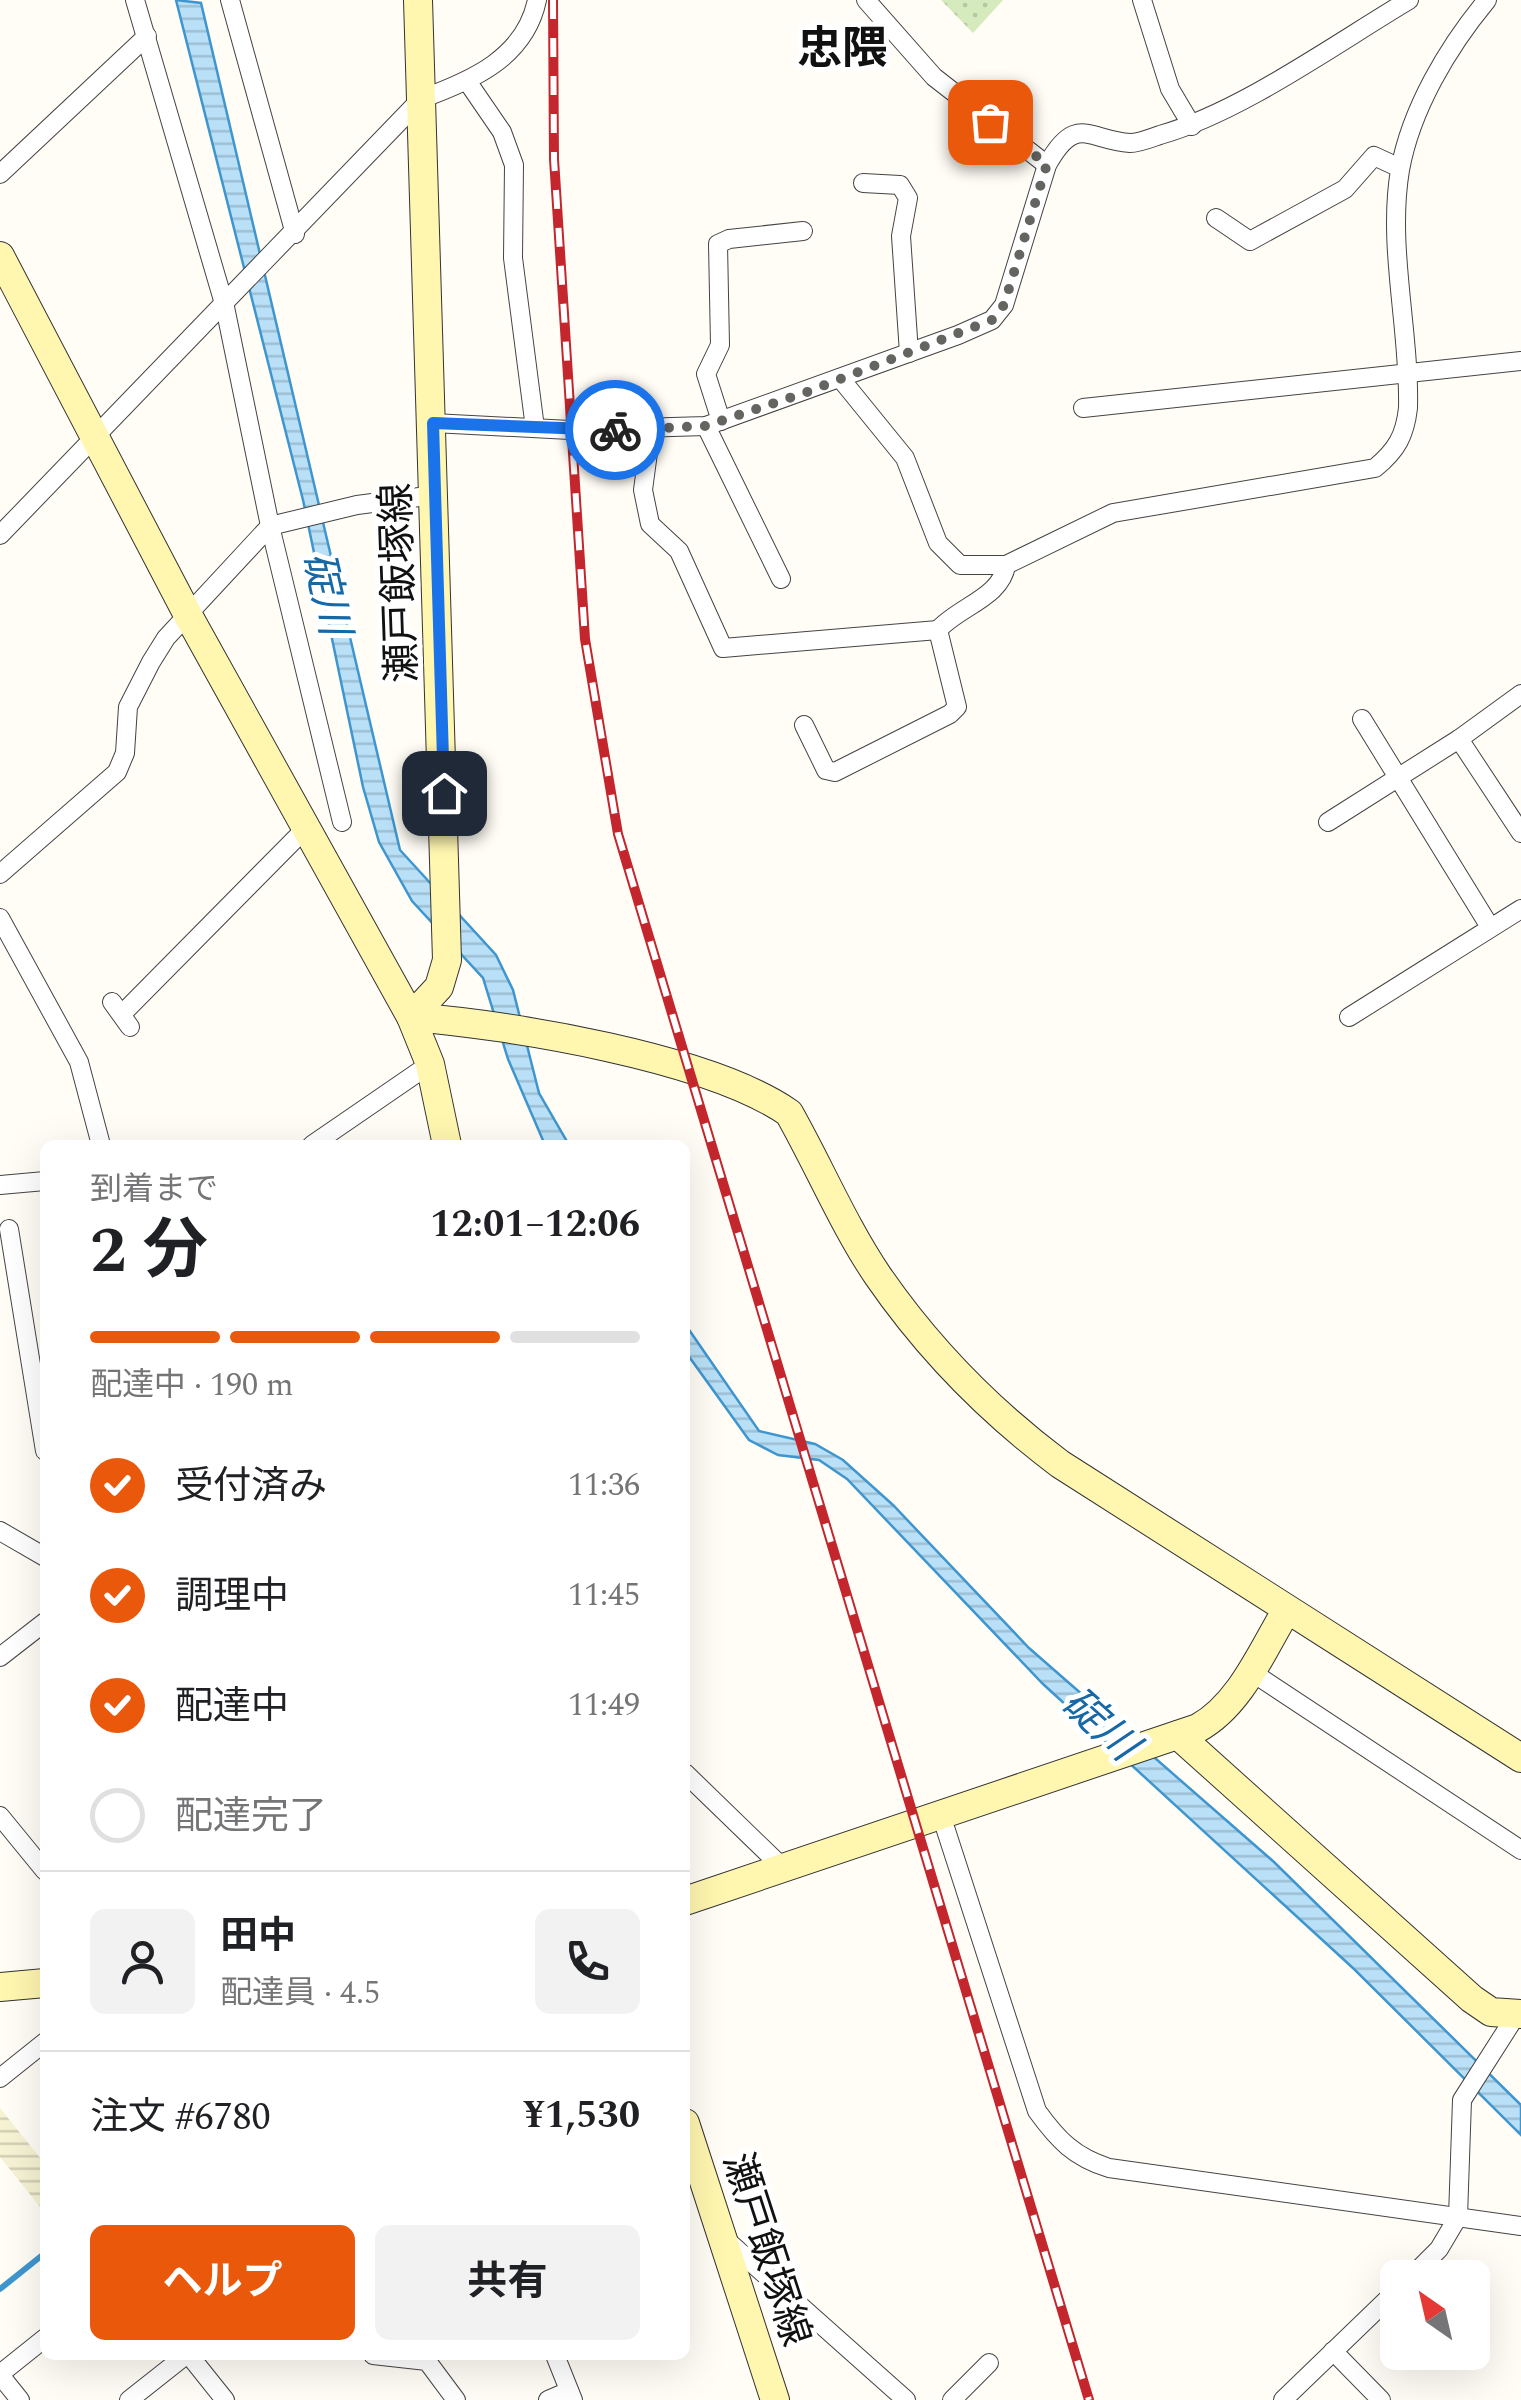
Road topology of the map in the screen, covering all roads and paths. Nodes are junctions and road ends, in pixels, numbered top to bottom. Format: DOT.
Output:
graph roads {
  1 [pos="135,0"];
  2 [pos="230,0"];
  3 [pos="418,0"];
  4 [pos="537,0"];
  5 [pos="866,0"];
  6 [pos="1142,0"];
  7 [pos="1409,0"];
  8 [pos="1487,0"];
  9 [pos="147,36"];
  10 [pos="467,81"];
  11 [pos="421,99"];
  12 [pos="1192,126"];
  13 [pos="1047,164"];
  14 [pos="1400,168"];
  15 [pos="0,174"];
  16 [pos="863,184"];
  17 [pos="1216,218"];
  18 [pos="803,230"];
  19 [pos="292,237"];
  20 [pos="0,256"];
  21 [pos="228,304"];
  22 [pos="908,353"];
  23 [pos="1521,361"];
  24 [pos="1409,374"];
  25 [pos="840,378"];
  26 [pos="1084,408"];
  27 [pos="433,423"];
  28 [pos="714,424"];
  29 [pos="535,428"];
  30 [pos="651,430"];
  31 [pos="96,434"];
  32 [pos="435,495"];
  33 [pos="274,525"];
  34 [pos="0,536"];
  35 [pos="1006,565"];
  36 [pos="781,579"];
  37 [pos="190,617"];
  38 [pos="938,630"];
  39 [pos="1521,694"];
  40 [pos="1362,718"];
  41 [pos="804,725"];
  42 [pos="1459,738"];
  43 [pos="1397,776"];
  44 [pos="342,822"];
  45 [pos="1328,822"];
  46 [pos="306,828"];
  47 [pos="1521,833"];
  48 [pos="0,874"];
  49 [pos="1521,910"];
  50 [pos="0,918"];
  51 [pos="1490,927"];
  52 [pos="122,1014"];
  53 [pos="411,1016"];
  54 [pos="1349,1017"];
  55 [pos="430,1064"];
  56 [pos="100,1140"];
  57 [pos="319,1140"];
  58 [pos="446,1140"];
  59 [pos="40,1181"];
  60 [pos="0,1185"];
  61 [pos="9,1229"];
  62 [pos="40,1420"];
  63 [pos="0,1531"];
  64 [pos="40,1554"];
  65 [pos="1286,1611"];
  66 [pos="40,1626"];
  67 [pos="0,1657"];
  68 [pos="1250,1671"];
  69 [pos="1178,1734"];
  70 [pos="1521,1758"];
  71 [pos="690,1779"];
  72 [pos="941,1815"];
  73 [pos="0,1816"];
  74 [pos="1521,1850"];
  75 [pos="40,1865"];
  76 [pos="782,1868"];
  77 [pos="690,1898"];
  78 [pos="40,1983"];
  79 [pos="0,1987"];
  80 [pos="1518,2016"];
  81 [pos="40,2052"];
  82 [pos="0,2078"];
  83 [pos="690,2138"];
  84 [pos="1458,2217"];
  85 [pos="1521,2226"];
  86 [pos="724,2238"];
  87 [pos="1428,2260"];
  88 [pos="1380,2306"];
  89 [pos="40,2342"];
  90 [pos="1333,2351"];
  91 [pos="177,2360"];
  92 [pos="184,2360"];
  93 [pos="418,2360"];
  94 [pos="557,2360"];
  95 [pos="988,2363"];
  96 [pos="0,2374"];
  97 [pos="571,2396"];
  98 [pos="1289,2398"];
  99 [pos="20,2400"];
  100 [pos="129,2400"];
  101 [pos="225,2400"];
  102 [pos="456,2400"];
  103 [pos="548,2400"];
  104 [pos="775,2400"];
  105 [pos="906,2400"];
  106 [pos="952,2400"];
  107 [pos="1381,2400"];
  1 -- 9 [label="street"];
  2 -- 19 [label="street"];
  3 -- 11 [label="street, 瀬戸飯塚線"];
  4 -- 10 [label="street"];
  5 -- 13 [label="street"];
  6 -- 12 [label="street"];
  7 -- 12 [label="street"];
  8 -- 14 [label="street"];
  9 -- 15 [label="street"];
  9 -- 21 [label="street"];
  10 -- 11 [label="street"];
  10 -- 29 [label="street"];
  11 -- 19 [label="street"];
  11 -- 27 [label="street, 瀬戸飯塚線"];
  12 -- 13 [label="street"];
  13 -- 22 [label="street"];
  14 -- 17 [label="street"];
  14 -- 24 [label="street"];
  16 -- 22 [label="street"];
  18 -- 28 [label="street"];
  19 -- 21 [label="street"];
  20 -- 31 [label="street"];
  21 -- 31 [label="street"];
  21 -- 33 [label="street"];
  22 -- 25 [label="street"];
  23 -- 24 [label="street"];
  24 -- 26 [label="street"];
  24 -- 35 [label="street"];
  25 -- 28 [label="street"];
  25 -- 35 [label="street"];
  27 -- 29 [label="street"];
  27 -- 32 [label="street, 瀬戸飯塚線"];
  28 -- 30 [label="street"];
  28 -- 36 [label="street"];
  29 -- 30 [label="street"];
  30 -- 38 [label="street"];
  31 -- 34 [label="street"];
  31 -- 37 [label="street"];
  32 -- 33 [label="street"];
  32 -- 53 [label="street, 瀬戸飯塚線"];
  33 -- 37 [label="street"];
  33 -- 44 [label="street"];
  35 -- 38 [label="street"];
  37 -- 46 [label="street"];
  37 -- 48 [label="street"];
  38 -- 41 [label="street"];
  39 -- 42 [label="street"];
  40 -- 43 [label="street"];
  42 -- 43 [label="street"];
  42 -- 47 [label="street"];
  43 -- 45 [label="street"];
  43 -- 51 [label="street"];
  46 -- 52 [label="street"];
  46 -- 53 [label="street"];
  49 -- 51 [label="street"];
  50 -- 56 [label="street"];
  51 -- 54 [label="street"];
  53 -- 55 [label="street"];
  53 -- 65 [label="street"];
  55 -- 57 [label="street"];
  55 -- 58 [label="street"];
  59 -- 60 [label="street"];
  61 -- 62 [label="street"];
  63 -- 64 [label="street"];
  65 -- 68 [label="street"];
  65 -- 70 [label="street"];
  66 -- 67 [label="street"];
  68 -- 69 [label="street"];
  68 -- 74 [label="street"];
  69 -- 72 [label="street"];
  69 -- 80 [label="street"];
  71 -- 76 [label="street"];
  72 -- 76 [label="street"];
  72 -- 84 [label="street"];
  73 -- 75 [label="street"];
  76 -- 77 [label="street"];
  78 -- 79 [label="street"];
  80 -- 84 [label="street"];
  81 -- 82 [label="street"];
  83 -- 86 [label="street, 瀬戸飯塚線"];
  84 -- 85 [label="street"];
  84 -- 87 [label="street"];
  86 -- 104 [label="street, 瀬戸飯塚線"];
  86 -- 105 [label="street"];
  88 -- 90 [label="street"];
  89 -- 96 [label="street"];
  90 -- 98 [label="street"];
  90 -- 107 [label="street"];
  91 -- 100 [label="street"];
  92 -- 101 [label="street"];
  93 -- 102 [label="street"];
  94 -- 97 [label="street"];
  95 -- 106 [label="street"];
  96 -- 99 [label="street"];
  97 -- 103 [label="street"];
}
